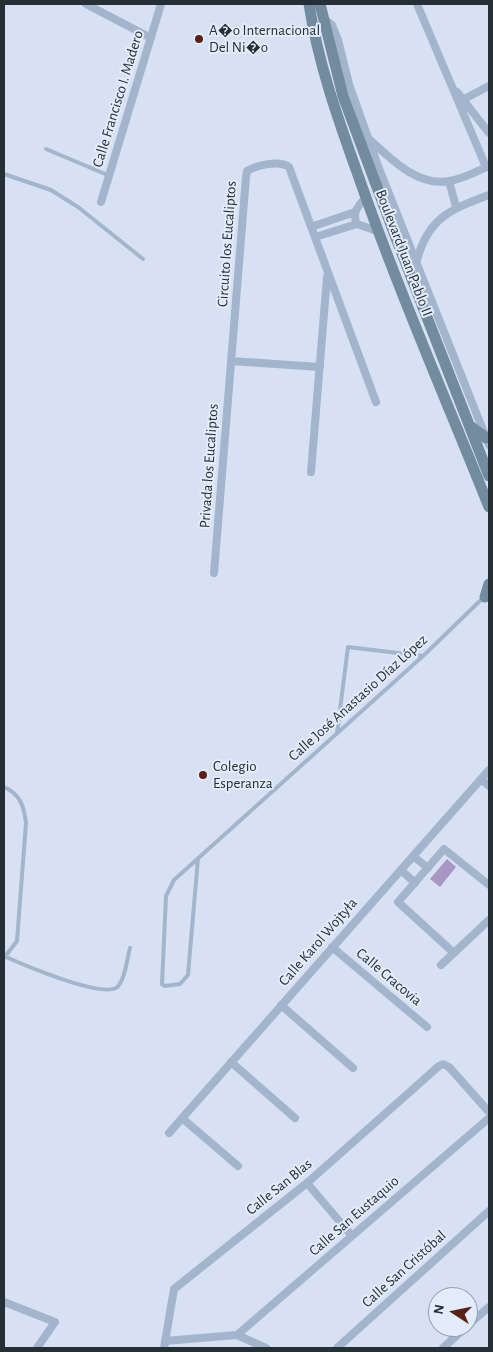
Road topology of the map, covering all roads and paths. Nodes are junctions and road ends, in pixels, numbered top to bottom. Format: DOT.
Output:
graph roads {
  1 [pos="86,4"];
  2 [pos="161,4"];
  3 [pos="309,4"];
  4 [pos="320,4"];
  5 [pos="417,4"];
  6 [pos="322,18"];
  7 [pos="151,38"];
  8 [pos="489,86"];
  9 [pos="453,89"];
  10 [pos="464,98"];
  11 [pos="489,133"];
  12 [pos="368,138"];
  13 [pos="46,149"];
  14 [pos="488,167"];
  15 [pos="4,174"];
  16 [pos="110,176"];
  17 [pos="449,181"];
  18 [pos="489,195"];
  19 [pos="366,197"];
  20 [pos="101,202"];
  21 [pos="456,207"];
  22 [pos="355,212"];
  23 [pos="357,224"];
  24 [pos="311,227"];
  25 [pos="377,231"];
  26 [pos="315,237"];
  27 [pos="143,259"];
  28 [pos="417,260"];
  29 [pos="327,273"];
  30 [pos="231,361"];
  31 [pos="320,367"];
  32 [pos="376,402"];
  33 [pos="470,425"];
  34 [pos="488,442"];
  35 [pos="311,472"];
  36 [pos="489,476"];
  37 [pos="489,507"];
  38 [pos="214,573"];
  39 [pos="489,584"];
  40 [pos="487,594"];
  41 [pos="423,656"];
  42 [pos="337,733"];
  43 [pos="489,770"];
  44 [pos="481,779"];
  45 [pos="489,786"];
  46 [pos="4,787"];
  47 [pos="413,856"];
  48 [pos="198,858"];
  49 [pos="428,868"];
  50 [pos="401,870"];
  51 [pos="415,883"];
  52 [pos="489,885"];
  53 [pos="489,920"];
  54 [pos="130,948"];
  55 [pos="332,948"];
  56 [pos="454,953"];
  57 [pos="5,958"];
  58 [pos="441,965"];
  59 [pos="282,1005"];
  60 [pos="428,1027"];
  61 [pos="232,1062"];
  62 [pos="353,1068"];
  63 [pos="489,1112"];
  64 [pos="182,1118"];
  65 [pos="296,1118"];
  66 [pos="489,1118"];
  67 [pos="168,1133"];
  68 [pos="238,1166"];
  69 [pos="306,1183"];
  70 [pos="489,1211"];
  71 [pos="352,1236"];
  72 [pos="4,1302"];
  73 [pos="489,1307"];
  74 [pos="478,1316"];
  75 [pos="237,1335"];
  76 [pos="455,1337"];
  77 [pos="164,1345"];
  78 [pos="37,1348"];
  79 [pos="266,1348"];
  80 [pos="337,1348"];
  81 [pos="443,1348"];
  1 -- 7 [label="street"];
  2 -- 7 [label="street, Calle Francisco I. Madero"];
  3 -- 19 [label="main road, Boulevard Juan Pablo II"];
  4 -- 6 [label="main road, Boulevard Juan Pablo II"];
  5 -- 9 [label="street"];
  6 -- 12 [label="street, Boulevard Juan Pablo II"];
  6 -- 33 [label="main road, Boulevard Juan Pablo II"];
  7 -- 16 [label="street, Calle Francisco I. Madero"];
  8 -- 10 [label="street"];
  9 -- 10 [label="street"];
  9 -- 14 [label="street"];
  10 -- 11 [label="street"];
  12 -- 17 [label="street"];
  12 -- 28 [label="street, Boulevard Juan Pablo II"];
  13 -- 16 [label="lane"];
  14 -- 17 [label="street"];
  15 -- 27 [label="lane"];
  16 -- 20 [label="street, Calle Francisco I. Madero"];
  17 -- 21 [label="street"];
  18 -- 21 [label="street"];
  19 -- 22 [label="street"];
  19 -- 25 [label="main road, Boulevard Juan Pablo II"];
  21 -- 28 [label="street"];
  22 -- 23 [label="street"];
  22 -- 24 [label="street"];
  23 -- 25 [label="street"];
  23 -- 26 [label="street"];
  24 -- 26 [label="street, Circuito los Eucaliptos"];
  24 -- 30 [label="street, Circuito los Eucaliptos"];
  25 -- 37 [label="main road, Boulevard Juan Pablo II"];
  26 -- 29 [label="street, Circuito los Eucaliptos"];
  28 -- 34 [label="street, Boulevard Juan Pablo II"];
  29 -- 31 [label="street, Circuito los Eucaliptos"];
  29 -- 32 [label="street"];
  30 -- 31 [label="street"];
  30 -- 38 [label="street, Privada los Eucaliptos"];
  31 -- 35 [label="street"];
  33 -- 34 [label="main road"];
  33 -- 36 [label="main road, Boulevard Juan Pablo II"];
  39 -- 40 [label="main road"];
  40 -- 41 [label="lane, Calle José Anastasio Díaz López"];
  41 -- 42 [label="lane, Calle José Anastasio Díaz López"];
  41 -- 42 [label="lane"];
  42 -- 48 [label="lane, Calle José Anastasio Díaz López"];
  43 -- 44 [label="street, Calle Karol Wojtyła"];
  44 -- 45 [label="street"];
  44 -- 47 [label="street, Calle Karol Wojtyła"];
  46 -- 57 [label="lane"];
  47 -- 49 [label="street"];
  47 -- 50 [label="street, Calle Karol Wojtyła"];
  48 -- 48 [label="lane, Calle José Anastasio Díaz López"];
  49 -- 51 [label="street"];
  49 -- 52 [label="street"];
  50 -- 51 [label="street"];
  50 -- 55 [label="street, Calle Karol Wojtyła"];
  51 -- 56 [label="street"];
  53 -- 56 [label="street"];
  54 -- 57 [label="lane"];
  55 -- 59 [label="street, Calle Karol Wojtyła"];
  55 -- 60 [label="street, Calle Cracovia"];
  56 -- 58 [label="street"];
  59 -- 61 [label="street, Calle Karol Wojtyła"];
  59 -- 62 [label="street"];
  61 -- 64 [label="street, Calle Karol Wojtyła"];
  61 -- 65 [label="street"];
  63 -- 69 [label="street, Calle San Blas"];
  64 -- 67 [label="street, Calle Karol Wojtyła"];
  64 -- 68 [label="street"];
  66 -- 71 [label="street, Calle San Eustaquio"];
  69 -- 71 [label="street"];
  69 -- 77 [label="street, Calle San Blas"];
  70 -- 80 [label="street, Calle San Cristóbal"];
  71 -- 75 [label="street, Calle San Eustaquio"];
  72 -- 78 [label="street"];
  73 -- 74 [label="street"];
  75 -- 77 [label="street"];
  75 -- 79 [label="street"];
  76 -- 81 [label="street"];
}
